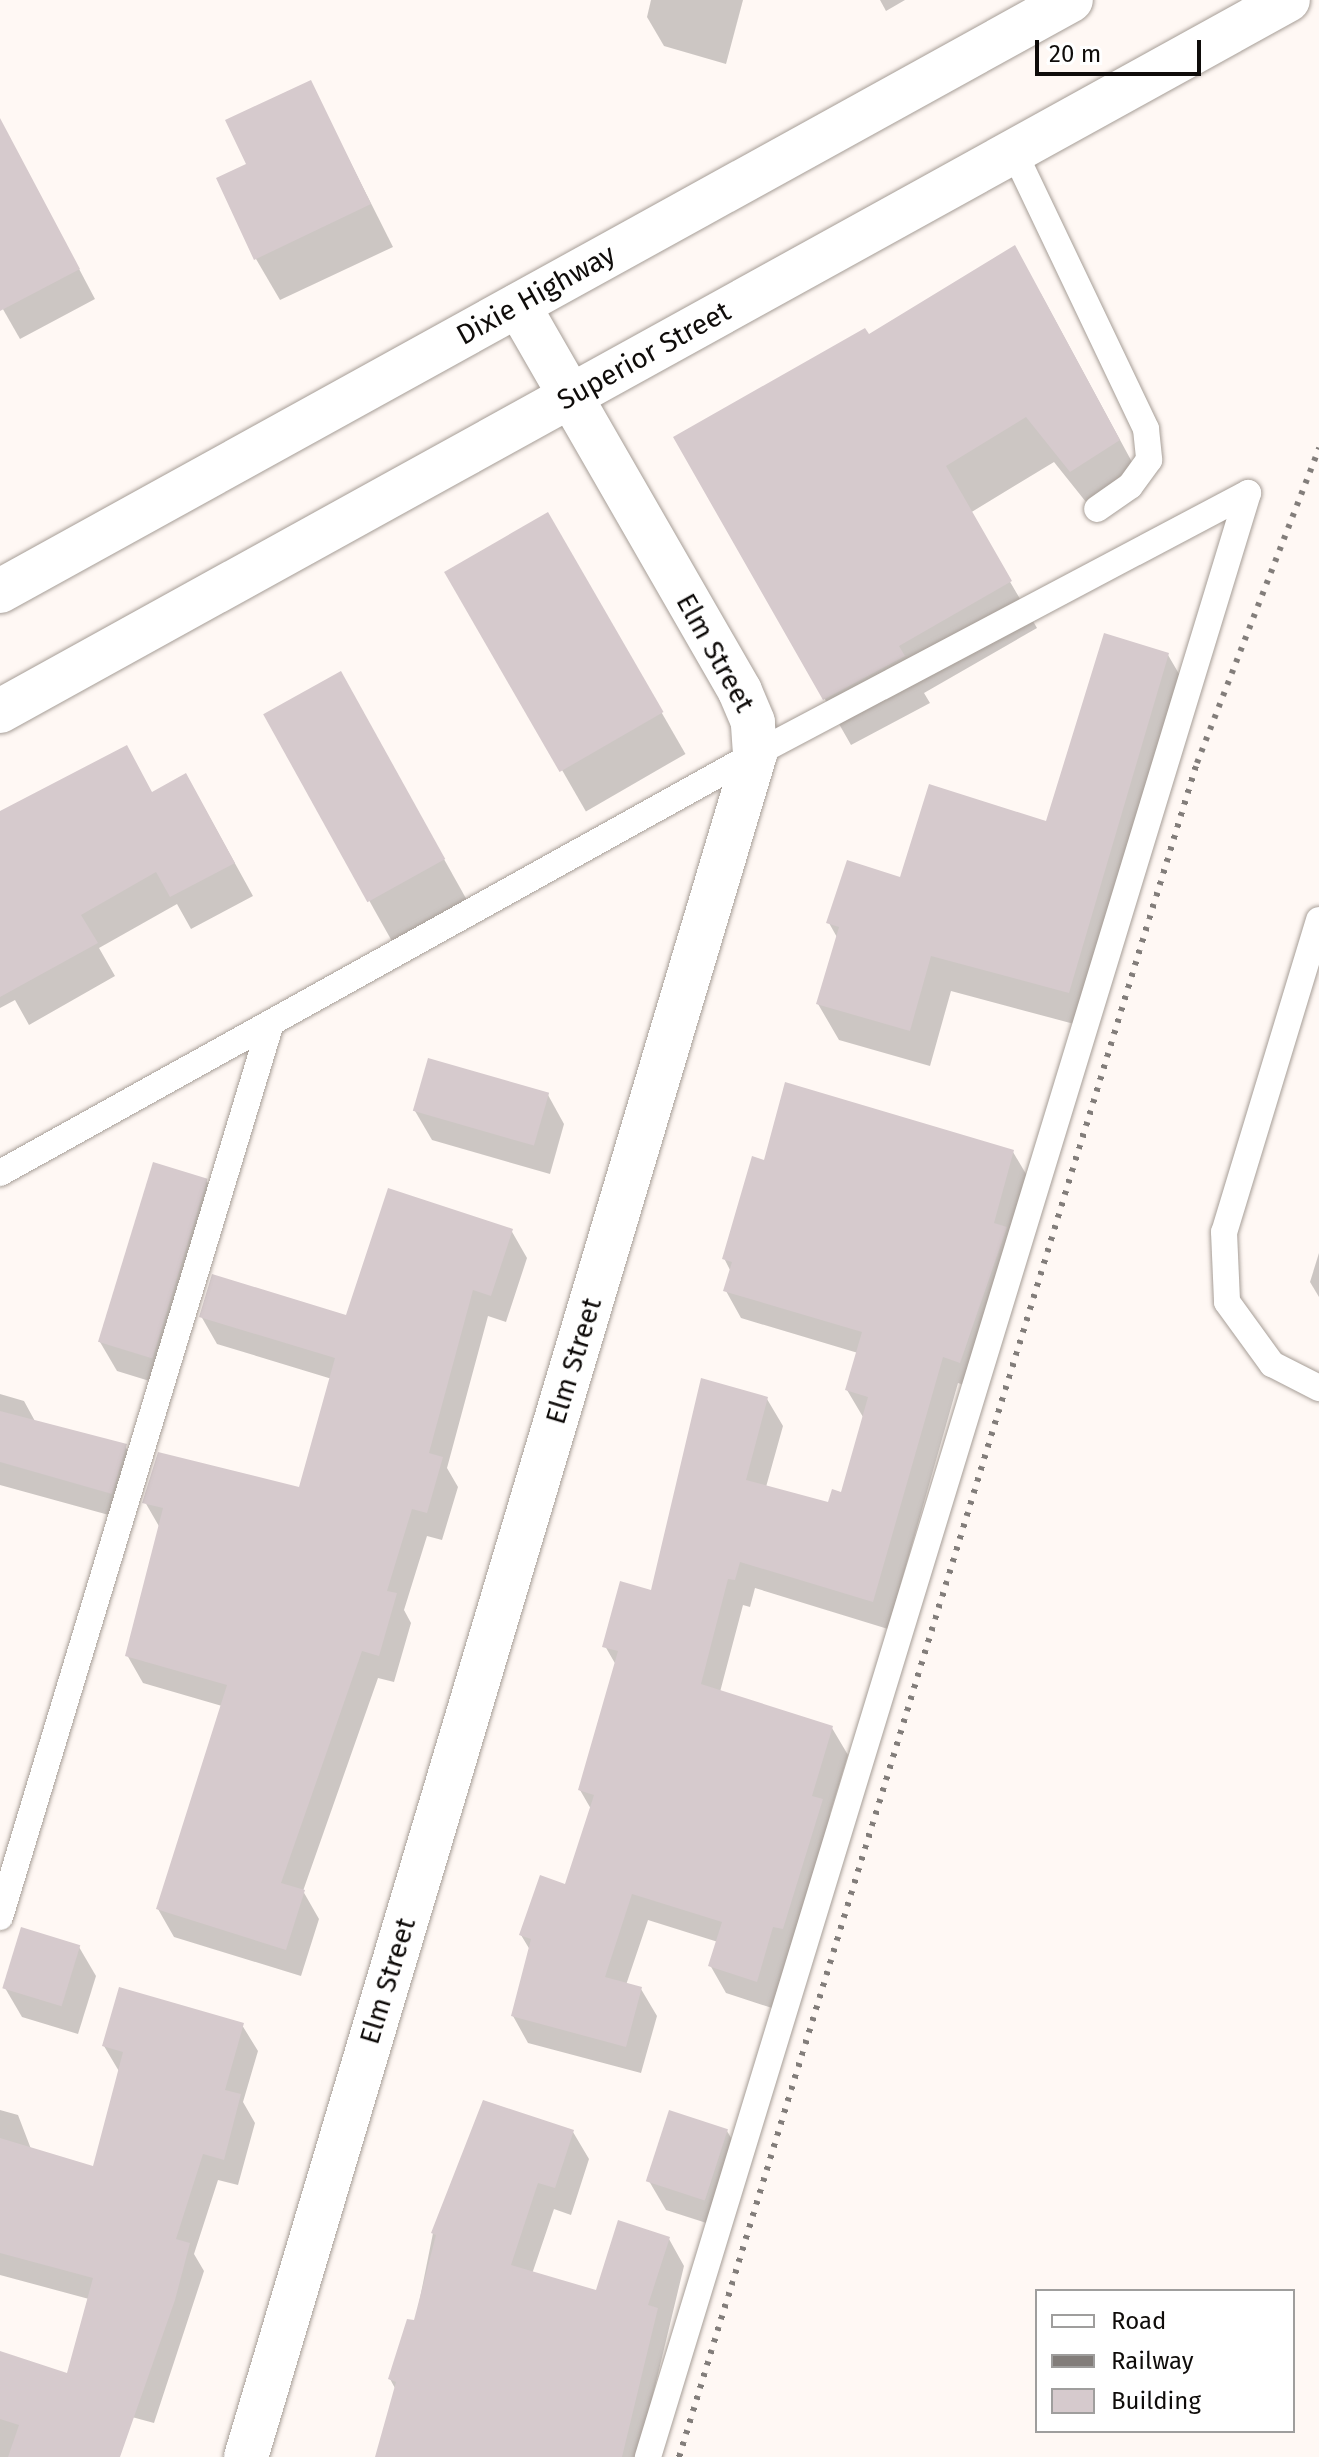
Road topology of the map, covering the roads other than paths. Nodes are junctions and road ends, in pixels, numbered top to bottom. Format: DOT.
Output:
graph roads {
  1 [pos="1071,0"];
  2 [pos="1284,1"];
  3 [pos="1014,152"];
  4 [pos="518,305"];
  5 [pos="567,398"];
  6 [pos="1097,509"];
  7 [pos="0,591"];
  8 [pos="0,711"];
  9 [pos="755,754"];
  10 [pos="1319,920"];
  11 [pos="271,1023"];
  12 [pos="0,1173"];
  13 [pos="1319,1388"];
  14 [pos="0,1917"];
  15 [pos="246,2457"];
  16 [pos="648,2457"];
  1 -- 4 [label="main road, Dixie Highway"];
  2 -- 3 [label="main road, Superior Street"];
  3 -- 5 [label="main road, Superior Street"];
  3 -- 6 [label="lane"];
  4 -- 5 [label="main road, Elm Street"];
  4 -- 7 [label="main road, Dixie Highway"];
  5 -- 8 [label="main road, Superior Street"];
  5 -- 9 [label="main road, Elm Street"];
  9 -- 11 [label="lane"];
  9 -- 15 [label="main road, Elm Street"];
  9 -- 16 [label="lane"];
  10 -- 13 [label="lane"];
  11 -- 12 [label="lane"];
  11 -- 14 [label="lane"];
}
